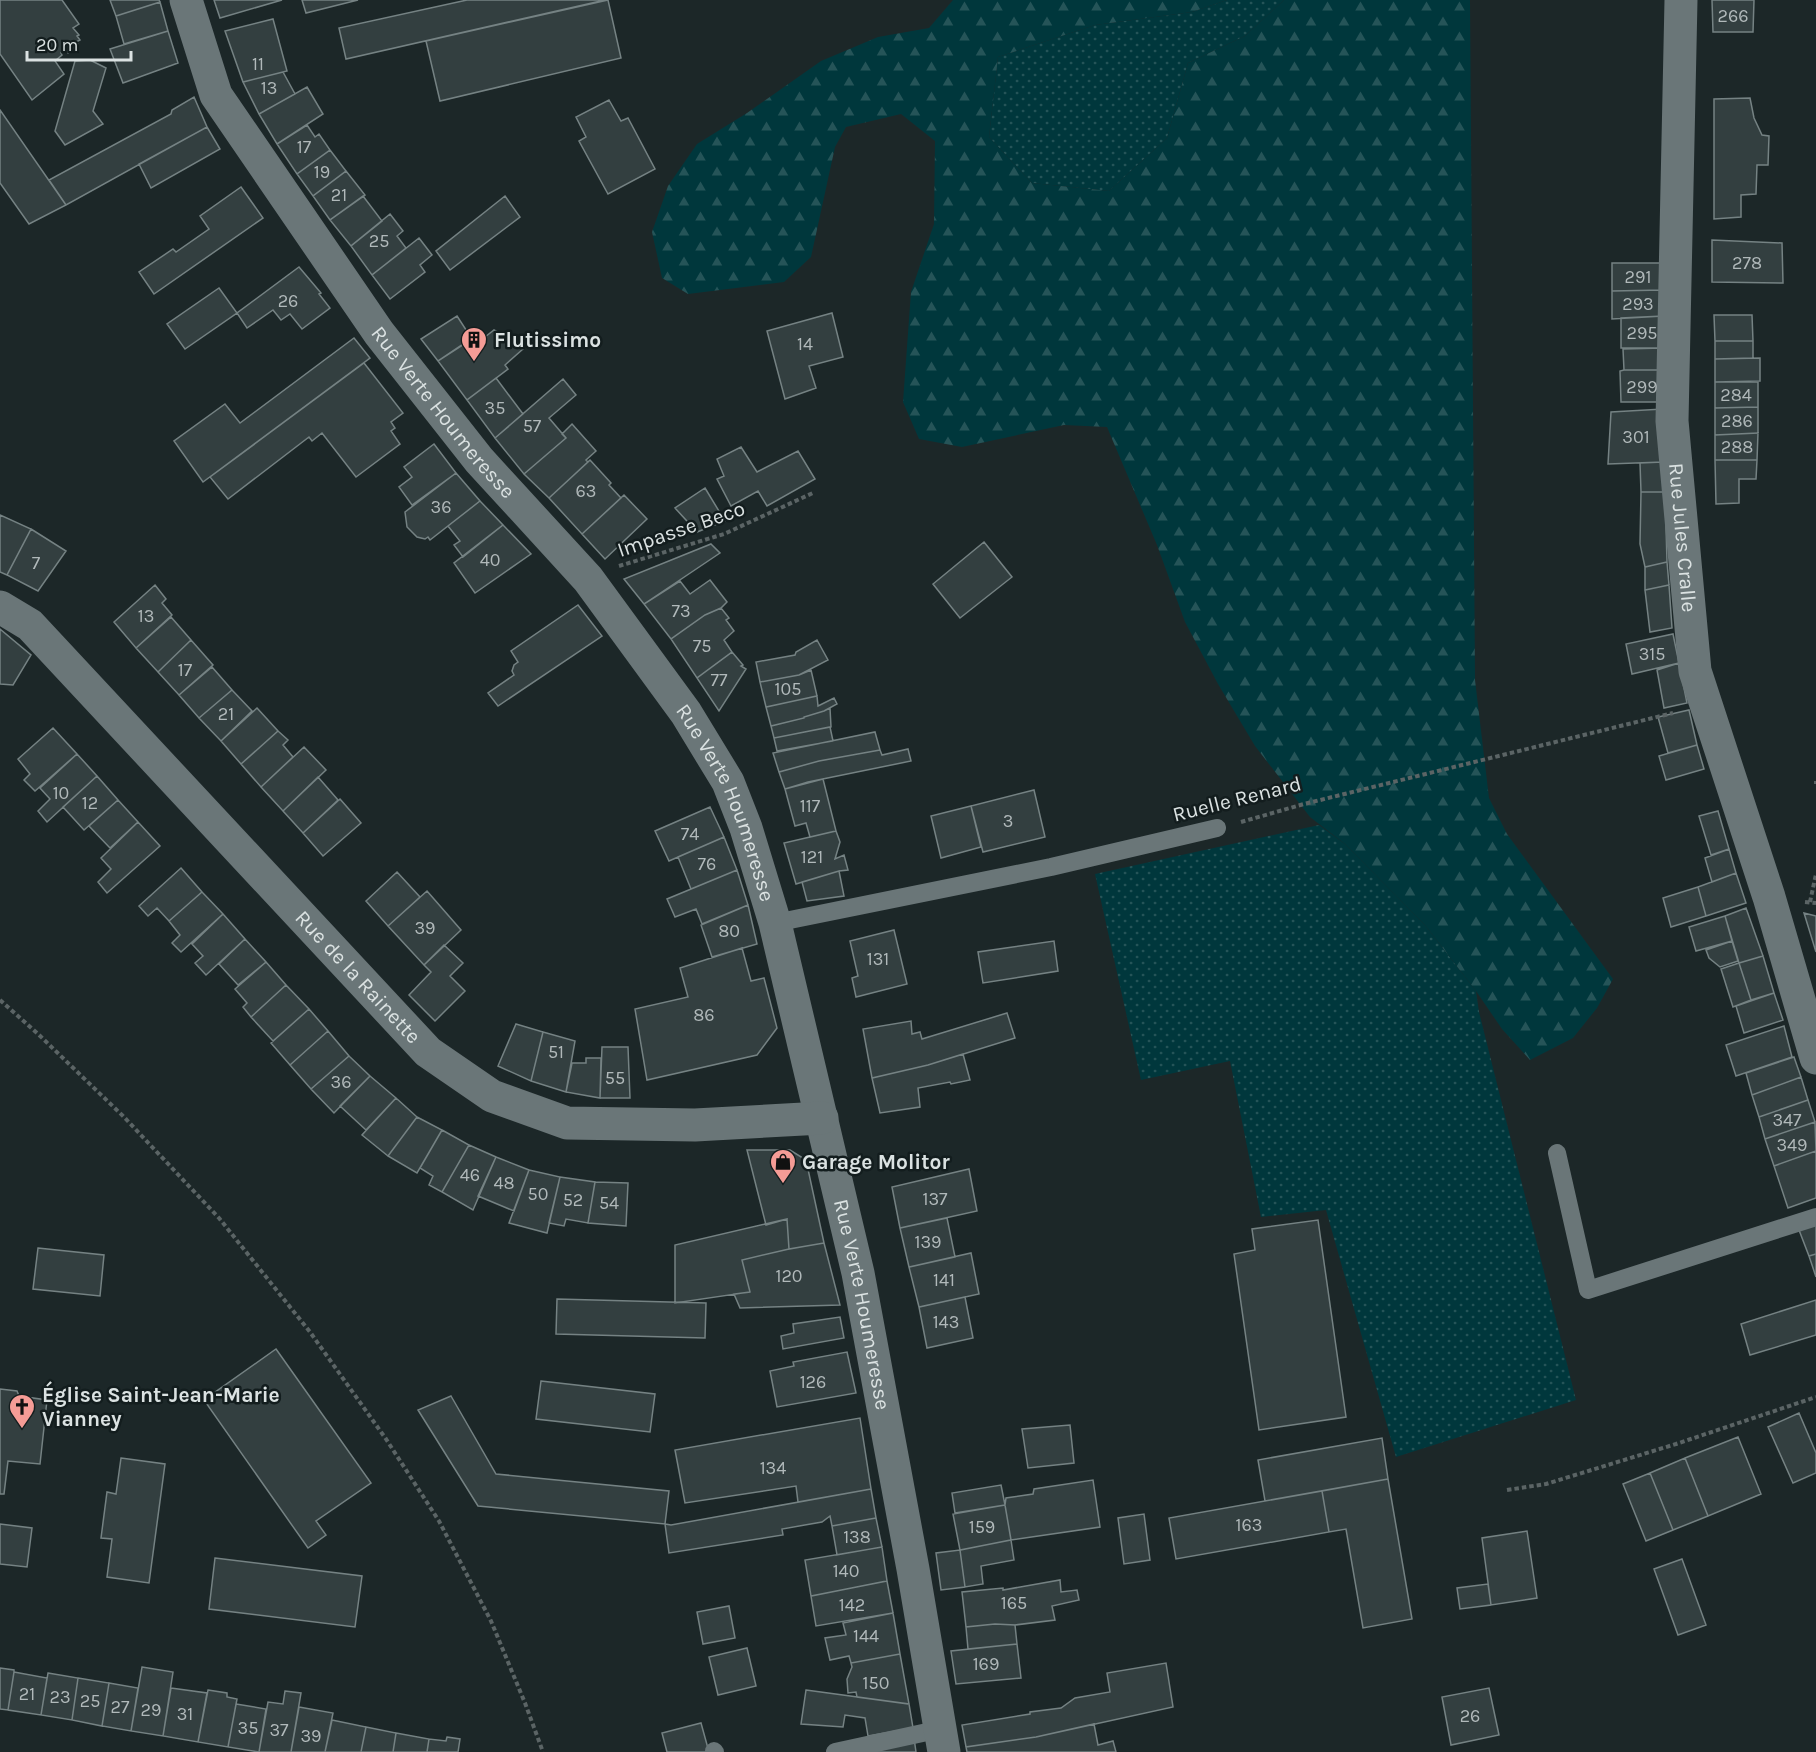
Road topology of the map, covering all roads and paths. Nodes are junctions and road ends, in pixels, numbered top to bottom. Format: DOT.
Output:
graph roads {
  1 [pos="186,0"];
  2 [pos="1681,0"];
  3 [pos="815,492"];
  4 [pos="588,579"];
  5 [pos="0,607"];
  6 [pos="1706,705"];
  7 [pos="1217,828"];
  8 [pos="1816,874"];
  9 [pos="1810,902"];
  10 [pos="776,923"];
  11 [pos="0,1000"];
  12 [pos="1816,1058"];
  13 [pos="822,1118"];
  14 [pos="1557,1153"];
  15 [pos="1816,1217"];
  16 [pos="1816,1397"];
  17 [pos="1507,1490"];
  18 [pos="942,1741"];
  19 [pos="543,1752"];
  20 [pos="835,1752"];
  1 -- 4 [label="street, Rue Verte Houmeresse"];
  2 -- 6 [label="street, Rue Jules Cralle"];
  3 -- 4 [label="path, Impasse Beco"];
  4 -- 10 [label="street, Rue Verte Houmeresse"];
  5 -- 13 [label="street, Rue de la Rainette"];
  6 -- 7 [label="path, Ruelle Renard"];
  6 -- 12 [label="street, Rue Jules Cralle"];
  7 -- 10 [label="lane, Ruelle Renard"];
  8 -- 9 [label="path"];
  10 -- 13 [label="street, Rue Verte Houmeresse"];
  11 -- 19 [label="path"];
  13 -- 18 [label="street, Rue Verte Houmeresse"];
  14 -- 15 [label="lane"];
  16 -- 17 [label="path"];
  18 -- 20 [label="lane"];
}
